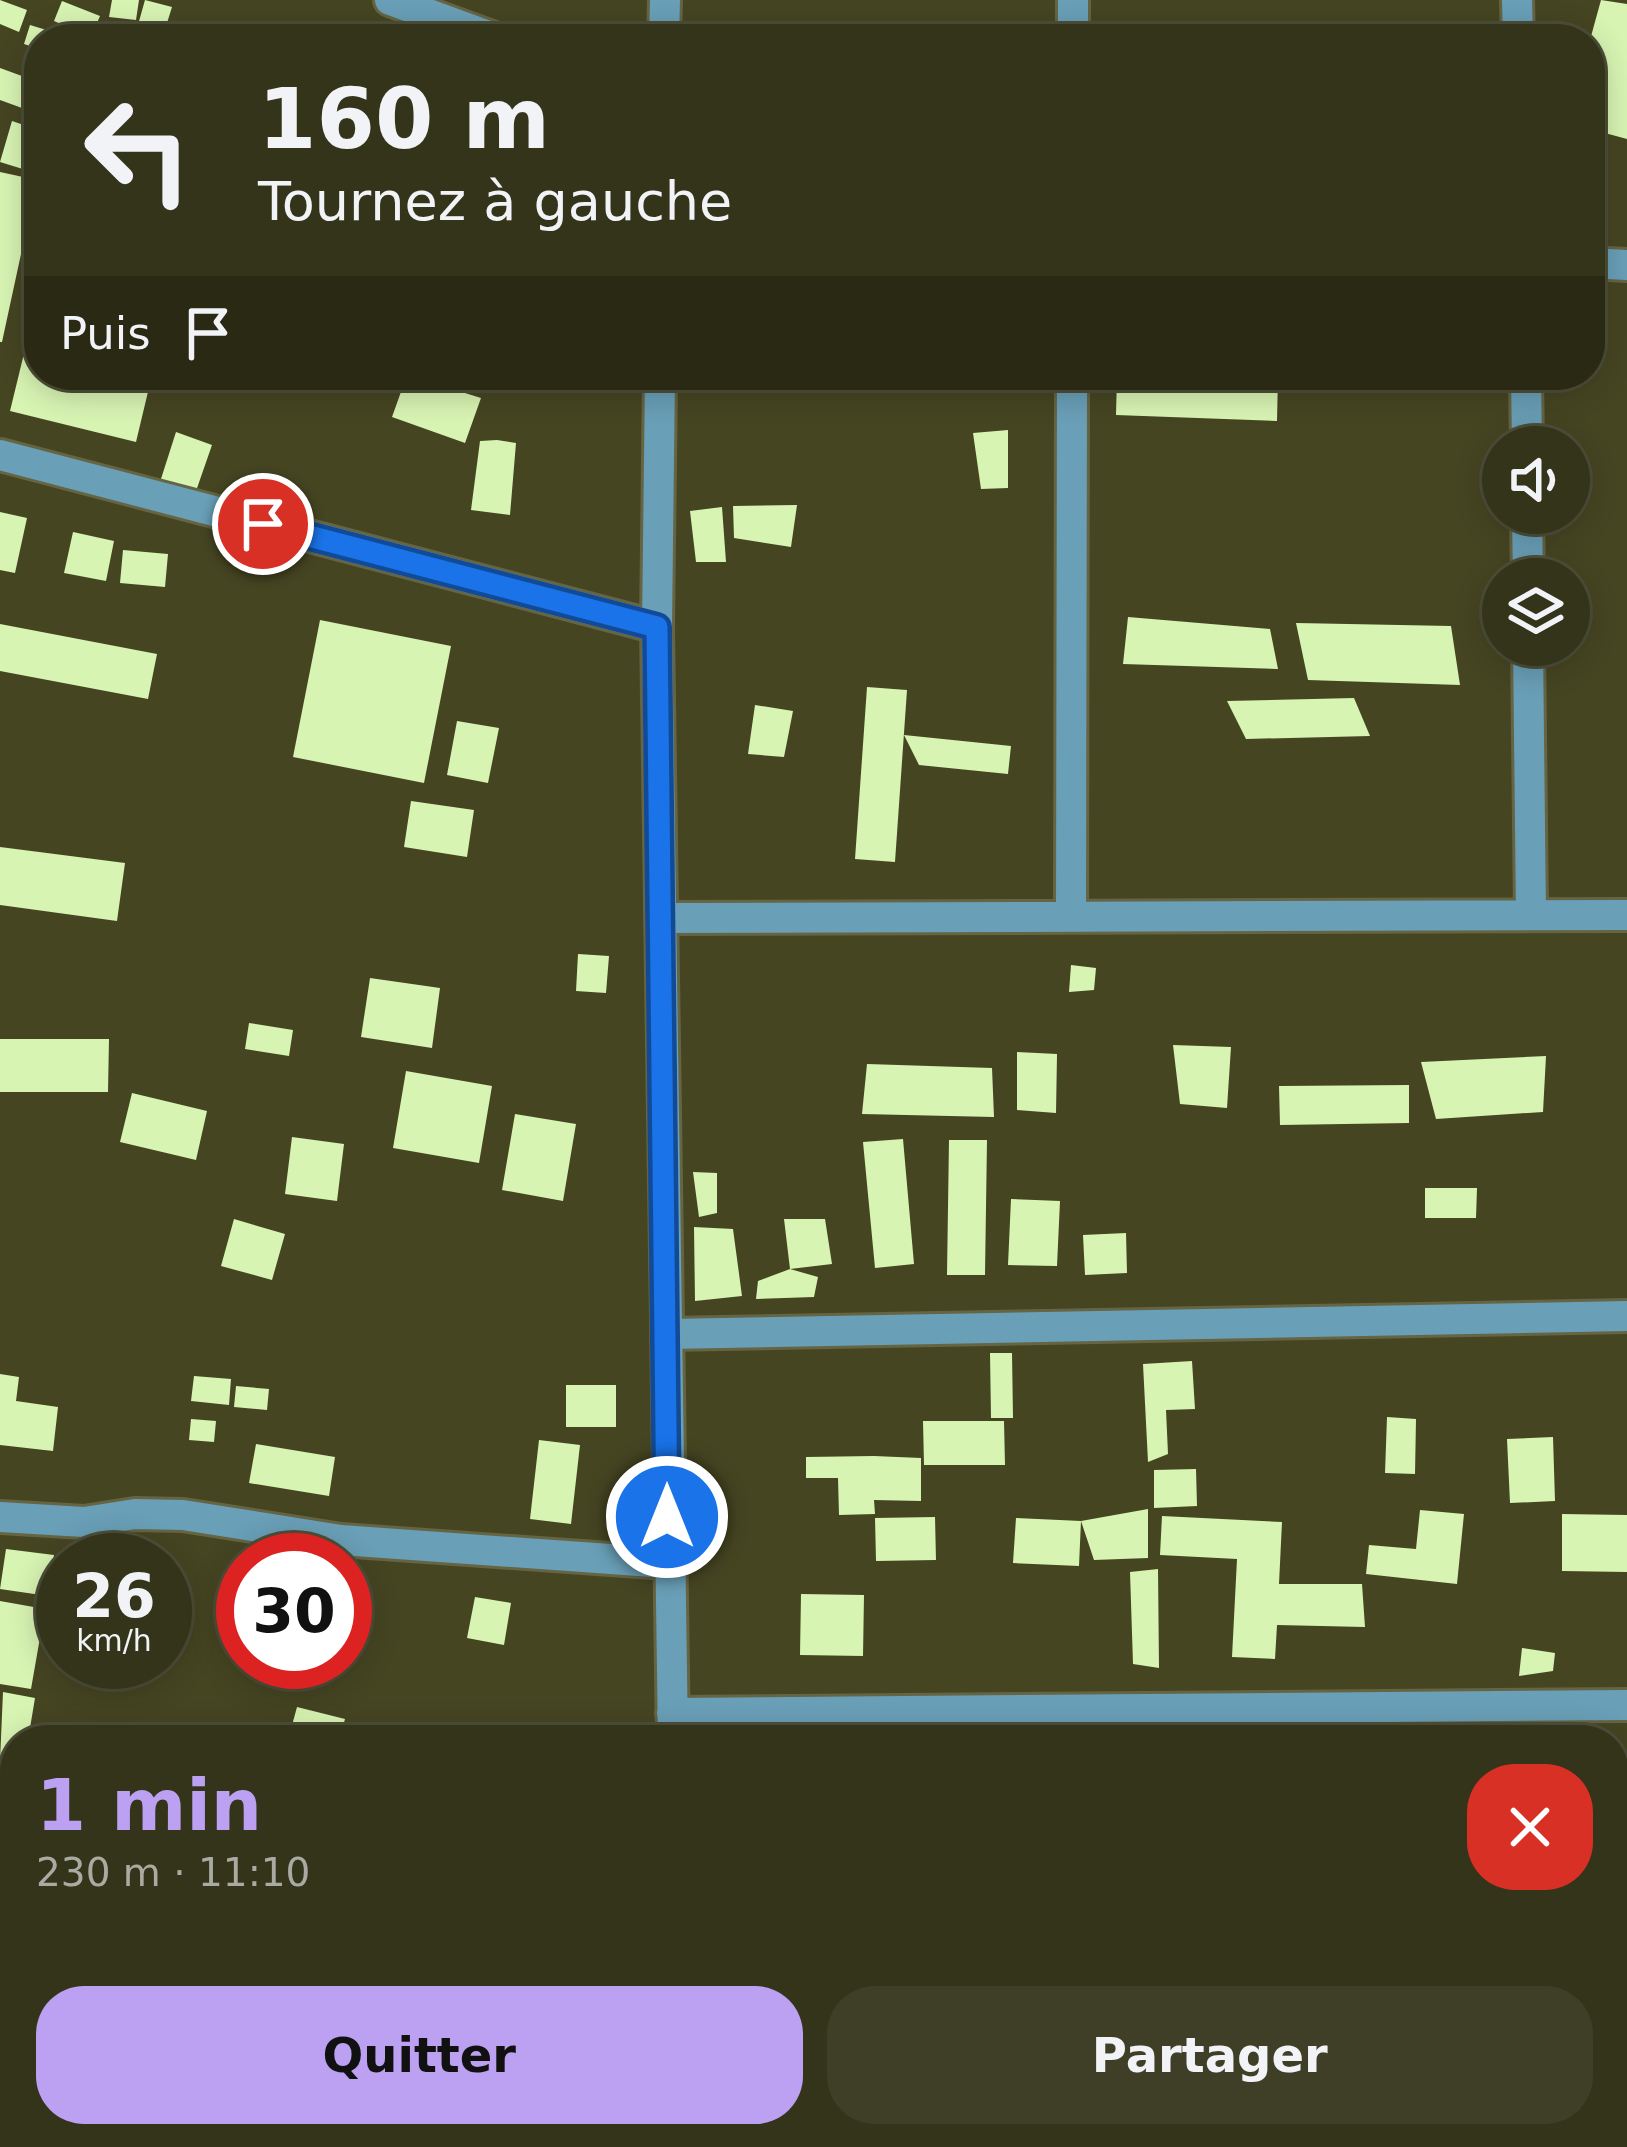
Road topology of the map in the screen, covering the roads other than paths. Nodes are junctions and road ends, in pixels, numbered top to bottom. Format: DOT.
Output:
graph roads {
  1 [pos="390,0"];
  2 [pos="456,24"];
  3 [pos="660,390"];
  4 [pos="1072,390"];
  5 [pos="1526,390"];
  6 [pos="1526,426"];
  7 [pos="0,455"];
  8 [pos="657,627"];
  9 [pos="1528,666"];
  10 [pos="1531,915"];
  11 [pos="1627,915"];
  12 [pos="1071,916"];
  13 [pos="661,918"];
  14 [pos="1627,1316"];
  15 [pos="667,1334"];
  16 [pos="0,1517"];
  17 [pos="668,1563"];
  18 [pos="1627,1705"];
  19 [pos="673,1725"];
  20 [pos="718,1725"];
  1 -- 2 [label="street"];
  3 -- 8 [label="street"];
  4 -- 12 [label="street"];
  5 -- 6 [label="street"];
  7 -- 8 [label="street"];
  8 -- 13 [label="street"];
  9 -- 10 [label="street"];
  10 -- 11 [label="street"];
  10 -- 12 [label="street"];
  12 -- 13 [label="street"];
  13 -- 15 [label="street"];
  14 -- 15 [label="street"];
  15 -- 17 [label="street"];
  16 -- 17 [label="street"];
  17 -- 19 [label="street"];
  18 -- 20 [label="street"];
}
